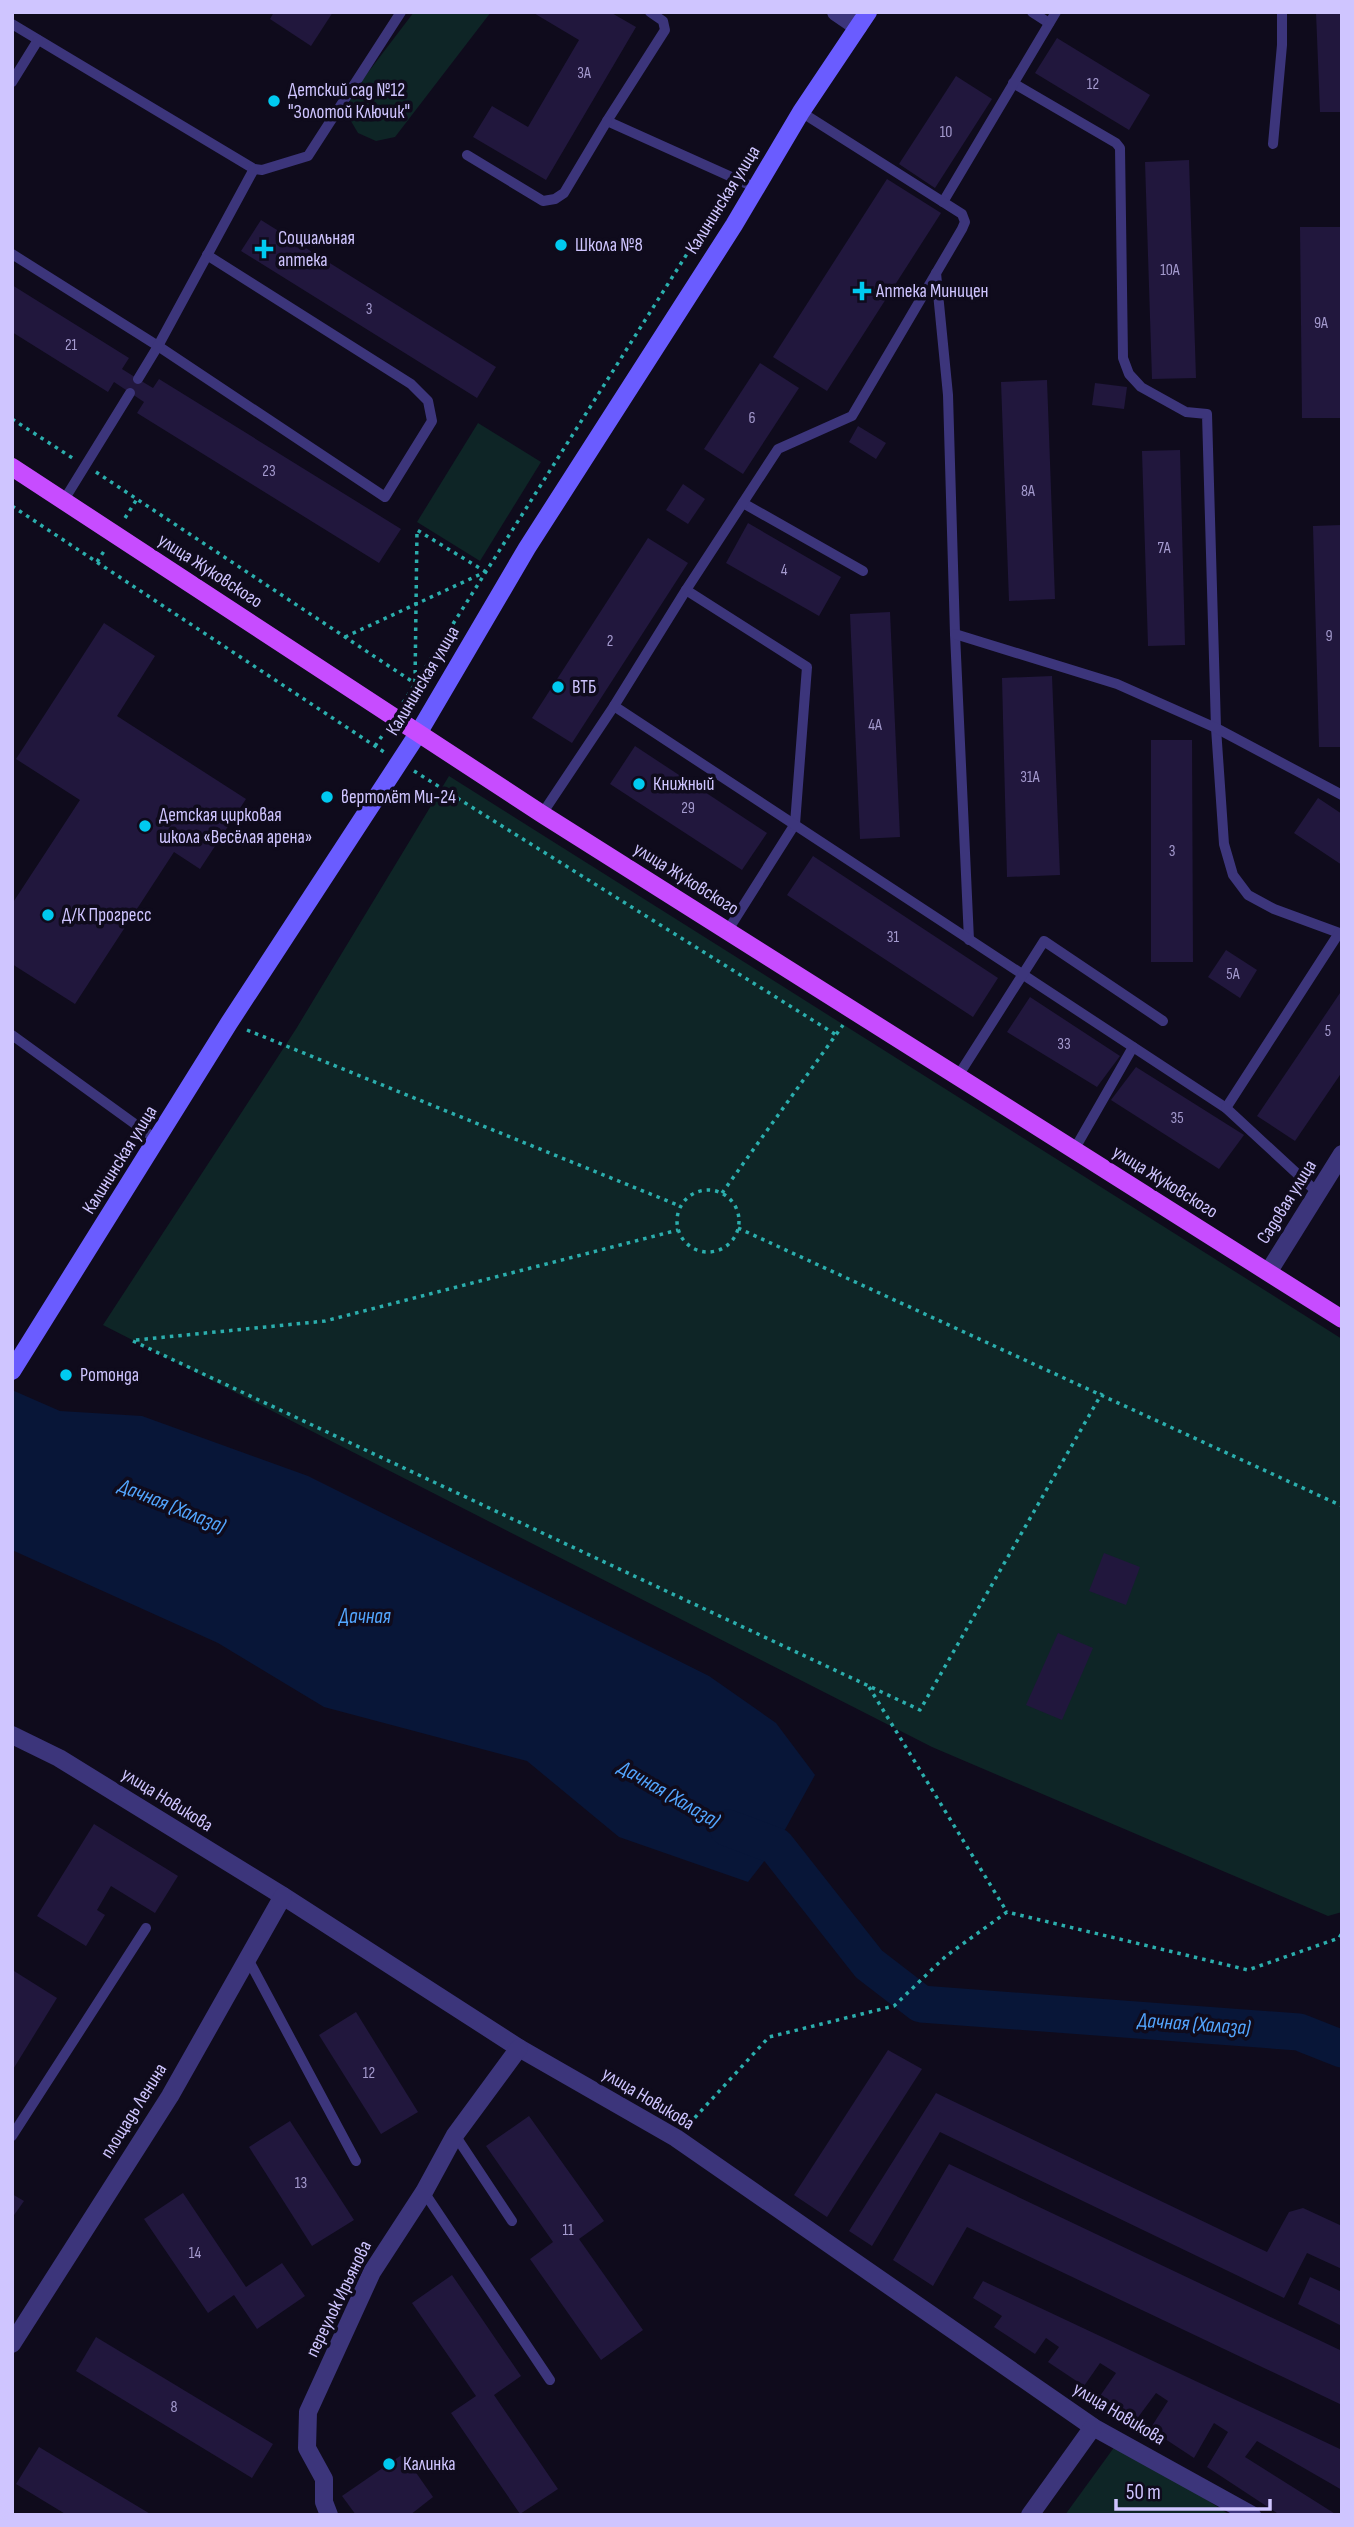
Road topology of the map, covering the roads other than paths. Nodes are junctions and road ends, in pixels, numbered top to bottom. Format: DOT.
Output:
graph roads {
  1 [pos="401,12"];
  2 [pos="650,12"];
  3 [pos="836,12"];
  4 [pos="1032,12"];
  5 [pos="1056,12"];
  6 [pos="1282,12"];
  7 [pos="863,20"];
  8 [pos="1049,23"];
  9 [pos="12,24"];
  10 [pos="38,40"];
  11 [pos="12,82"];
  12 [pos="1013,83"];
  13 [pos="801,112"];
  14 [pos="607,121"];
  15 [pos="1273,144"];
  16 [pos="467,155"];
  17 [pos="254,169"];
  18 [pos="756,188"];
  19 [pos="943,202"];
  20 [pos="12,254"];
  21 [pos="206,255"];
  22 [pos="936,273"];
  23 [pos="158,346"];
  24 [pos="138,379"];
  25 [pos="130,393"];
  26 [pos="12,467"];
  27 [pos="64,500"];
  28 [pos="743,503"];
  29 [pos="863,571"];
  30 [pos="686,590"];
  31 [pos="955,634"];
  32 [pos="614,706"];
  33 [pos="1216,728"];
  34 [pos="419,732"];
  35 [pos="1342,795"];
  36 [pos="542,814"];
  37 [pos="795,824"];
  38 [pos="728,929"];
  39 [pos="1341,934"];
  40 [pos="970,940"];
  41 [pos="1024,975"];
  42 [pos="1163,1021"];
  43 [pos="12,1035"];
  44 [pos="1133,1047"];
  45 [pos="958,1076"];
  46 [pos="1226,1108"];
  47 [pos="157,1140"];
  48 [pos="1074,1150"];
  49 [pos="1342,1154"];
  50 [pos="1318,1193"];
  51 [pos="1269,1272"];
  52 [pos="1342,1319"];
  53 [pos="12,1371"];
  54 [pos="12,1735"];
  55 [pos="283,1896"];
  56 [pos="146,1928"];
  57 [pos="248,1959"];
  58 [pos="519,2048"];
  59 [pos="455,2135"];
  60 [pos="12,2136"];
  61 [pos="356,2161"];
  62 [pos="424,2192"];
  63 [pos="512,2221"];
  64 [pos="12,2344"];
  65 [pos="550,2380"];
  66 [pos="1093,2427"];
  67 [pos="330,2515"];
  68 [pos="1030,2515"];
  69 [pos="1252,2515"];
  1 -- 17 [label="lane"];
  2 -- 14 [label="lane"];
  3 -- 7 [label="street"];
  4 -- 8 [label="lane"];
  5 -- 8 [label="lane"];
  6 -- 15 [label="lane"];
  7 -- 13 [label="main road, Калининская улица"];
  8 -- 12 [label="lane"];
  9 -- 10 [label="lane"];
  10 -- 11 [label="lane"];
  10 -- 17 [label="lane"];
  12 -- 19 [label="lane"];
  12 -- 33 [label="lane"];
  13 -- 18 [label="main road, Калининская улица"];
  13 -- 19 [label="lane"];
  14 -- 16 [label="lane"];
  14 -- 18 [label="lane"];
  17 -- 21 [label="lane"];
  18 -- 34 [label="main road, Калининская улица"];
  19 -- 22 [label="lane"];
  20 -- 23 [label="lane"];
  21 -- 23 [label="lane"];
  21 -- 23 [label="lane"];
  22 -- 28 [label="lane"];
  22 -- 31 [label="lane"];
  23 -- 24 [label="lane"];
  25 -- 27 [label="lane"];
  26 -- 27 [label="main road, улица Жуковского"];
  27 -- 34 [label="main road, улица Жуковского"];
  28 -- 29 [label="lane"];
  28 -- 30 [label="lane"];
  30 -- 32 [label="lane"];
  30 -- 37 [label="lane"];
  31 -- 33 [label="lane"];
  31 -- 40 [label="lane"];
  32 -- 36 [label="lane"];
  32 -- 37 [label="lane"];
  33 -- 35 [label="lane"];
  33 -- 39 [label="lane"];
  34 -- 36 [label="main road, улица Жуковского"];
  34 -- 47 [label="main road, Калининская улица"];
  36 -- 38 [label="main road, улица Жуковского"];
  37 -- 38 [label="lane"];
  37 -- 40 [label="lane"];
  38 -- 45 [label="main road, улица Жуковского"];
  39 -- 46 [label="lane"];
  40 -- 41 [label="lane"];
  41 -- 42 [label="lane"];
  41 -- 44 [label="lane"];
  41 -- 45 [label="lane"];
  43 -- 47 [label="lane"];
  44 -- 46 [label="lane"];
  44 -- 48 [label="lane"];
  45 -- 48 [label="main road, улица Жуковского"];
  46 -- 50 [label="lane"];
  47 -- 53 [label="main road, Калининская улица"];
  48 -- 51 [label="main road, улица Жуковского"];
  49 -- 50 [label="street, Садовая улица"];
  50 -- 51 [label="street, Садовая улица"];
  51 -- 52 [label="main road, улица Жуковского"];
  54 -- 55 [label="street, улица Новикова"];
  55 -- 57 [label="street, площадь Ленина"];
  55 -- 58 [label="street, улица Новикова"];
  56 -- 60 [label="lane"];
  57 -- 61 [label="lane"];
  57 -- 64 [label="street, площадь Ленина"];
  58 -- 59 [label="street, переулок Ирьянова"];
  58 -- 66 [label="street, улица Новикова"];
  59 -- 62 [label="street, переулок Ирьянова"];
  59 -- 63 [label="lane"];
  62 -- 65 [label="lane"];
  62 -- 67 [label="street, переулок Ирьянова"];
  66 -- 68 [label="street"];
  66 -- 69 [label="street, улица Новикова"];
}
